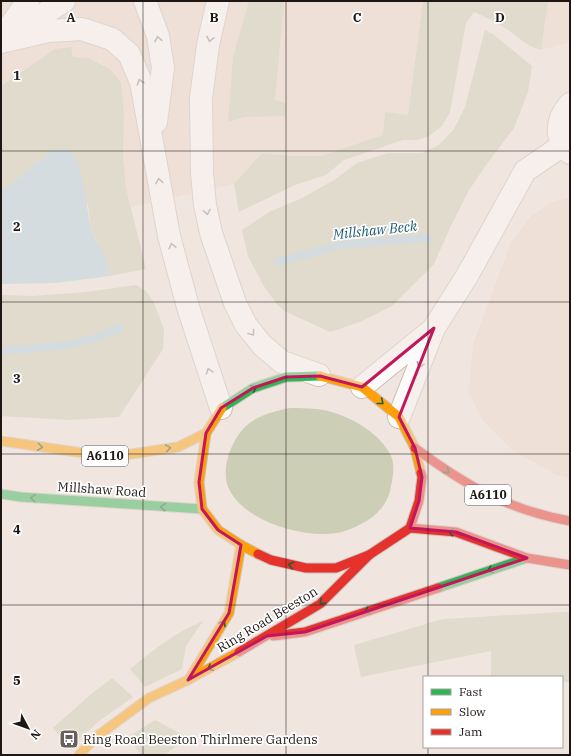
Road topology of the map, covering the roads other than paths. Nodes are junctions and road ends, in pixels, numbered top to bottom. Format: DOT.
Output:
graph roads {
  1 [pos="28,1"];
  2 [pos="64,1"];
  3 [pos="145,1"];
  4 [pos="218,1"];
  5 [pos="1,41"];
  6 [pos="570,104"];
  7 [pos="153,147"];
  8 [pos="566,149"];
  9 [pos="434,328"];
  10 [pos="320,376"];
  11 [pos="362,387"];
  12 [pos="221,408"];
  13 [pos="399,417"];
  14 [pos="206,433"];
  15 [pos="1,441"];
  16 [pos="415,448"];
  17 [pos="1,494"];
  18 [pos="202,509"];
  19 [pos="570,521"];
  20 [pos="410,528"];
  21 [pos="241,545"];
  22 [pos="369,555"];
  23 [pos="527,558"];
  24 [pos="570,565"];
  25 [pos="267,636"];
  26 [pos="188,680"];
  27 [pos="79,755"];
  1 -- 5 [label="street"];
  2 -- 5 [label="street"];
  7 -- 3 [label="street, one-way"];
  4 -- 10 [label="street, one-way"];
  7 -- 5 [label="street, one-way"];
  6 -- 8 [label="street"];
  12 -- 7 [label="street, one-way"];
  8 -- 9 [label="street"];
  9 -- 11 [label="street"];
  9 -- 13 [label="street, one-way"];
  10 -- 11 [label="main road"];
  12 -- 10 [label="main road, one-way"];
  11 -- 13 [label="main road, one-way"];
  12 -- 14 [label="main road"];
  13 -- 16 [label="main road"];
  15 -- 14 [label="main road, A6110, one-way"];
  14 -- 18 [label="main road"];
  16 -- 19 [label="main road, A6110, one-way"];
  16 -- 20 [label="main road"];
  18 -- 17 [label="main road, Millshaw Road, one-way"];
  18 -- 21 [label="main road"];
  20 -- 22 [label="main road"];
  23 -- 20 [label="main road, one-way"];
  22 -- 21 [label="main road, one-way"];
  26 -- 21 [label="main road, Ring Road Beeston, one-way"];
  22 -- 25 [label="main road, Ring Road Beeston, one-way"];
  23 -- 24 [label="main road"];
  23 -- 25 [label="main road, one-way"];
  25 -- 26 [label="main road, Ring Road Beeston, one-way"];
  26 -- 27 [label="main road, Ring Road Beeston"];
}
